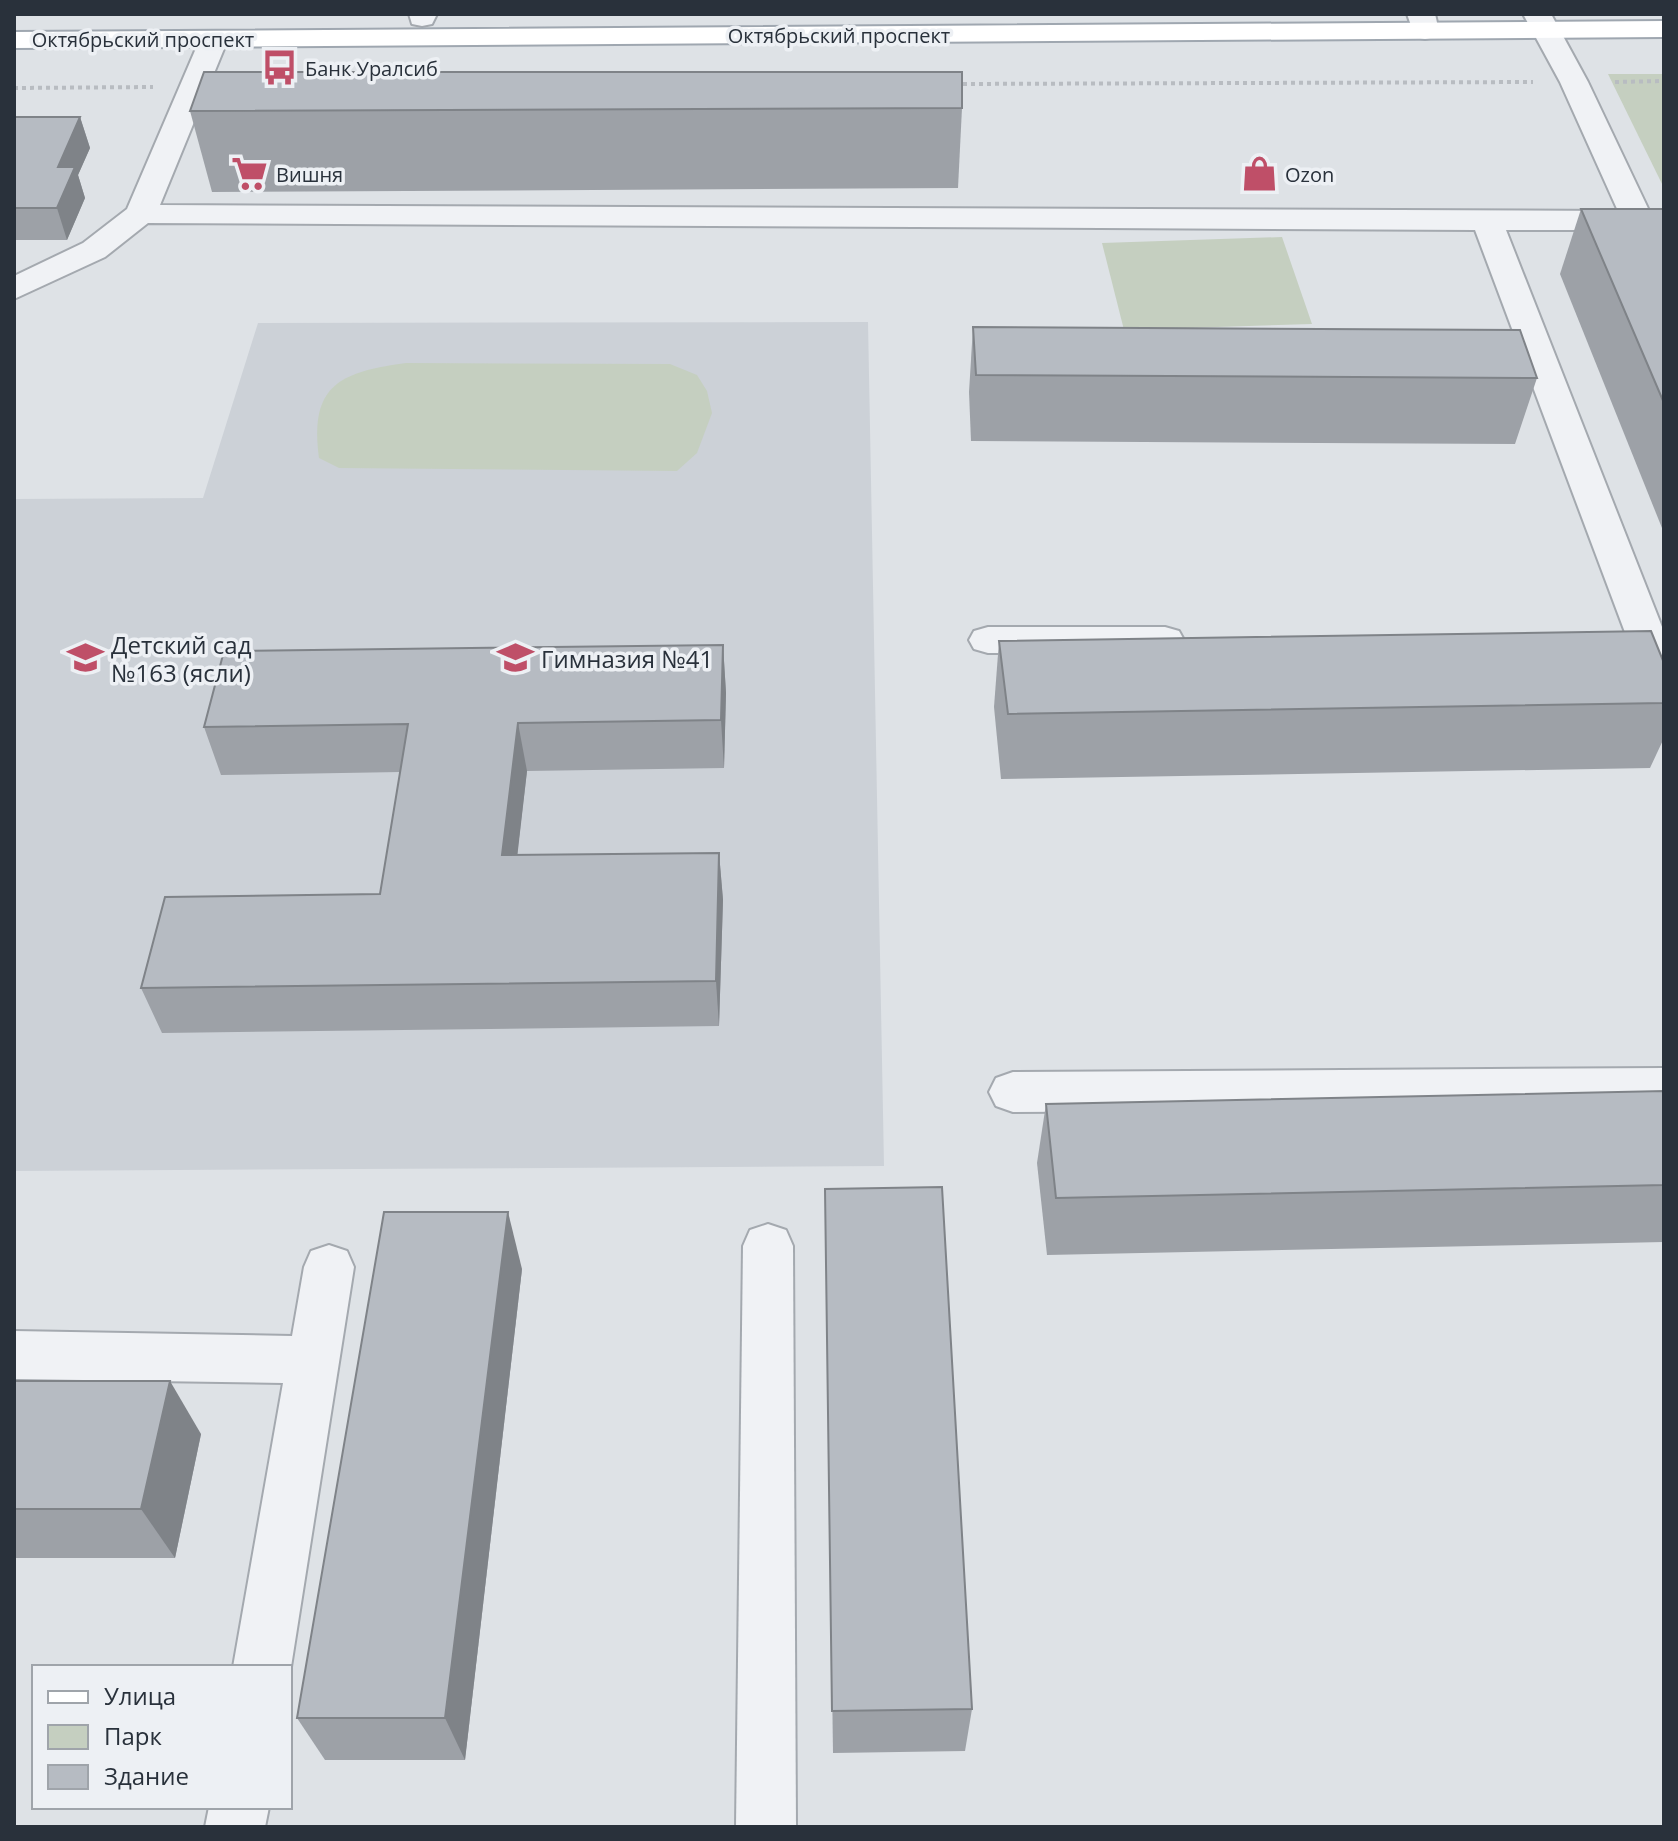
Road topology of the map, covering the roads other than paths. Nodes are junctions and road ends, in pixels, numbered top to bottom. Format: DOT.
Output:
graph roads {
  1 [pos="1012,14"];
  2 [pos="422,16"];
  3 [pos="14,21"];
  4 [pos="1423,22"];
  5 [pos="1542,22"];
  6 [pos="1664,29"];
  7 [pos="214,39"];
  8 [pos="14,40"];
  9 [pos="141,214"];
  10 [pos="1487,221"];
  11 [pos="14,289"];
  12 [pos="1448,368"];
  13 [pos="1544,369"];
  14 [pos="988,640"];
  15 [pos="1208,640"];
  16 [pos="1664,683"];
  17 [pos="1664,1088"];
  18 [pos="1013,1092"];
  19 [pos="768,1246"];
  20 [pos="329,1267"];
  21 [pos="14,1355"];
  22 [pos="314,1360"];
  23 [pos="262,1665"];
  24 [pos="766,1827"];
  1 -- 2 [label="main road, Октябрьский проспект"];
  2 -- 3 [label="main road, Октябрьский проспект"];
  4 -- 5 [label="main road, Октябрьский проспект"];
  4 -- 7 [label="main road, Октябрьский проспект"];
  5 -- 6 [label="main road, Октябрьский проспект"];
  5 -- 10 [label="lane"];
  7 -- 8 [label="main road, Октябрьский проспект"];
  7 -- 9 [label="lane"];
  9 -- 10 [label="lane"];
  9 -- 11 [label="lane"];
  10 -- 13 [label="lane"];
  12 -- 13 [label="lane"];
  13 -- 16 [label="lane"];
  14 -- 15 [label="lane"];
  17 -- 18 [label="lane"];
  19 -- 24 [label="lane"];
  20 -- 22 [label="lane"];
  21 -- 22 [label="lane"];
  22 -- 23 [label="lane"];
}
